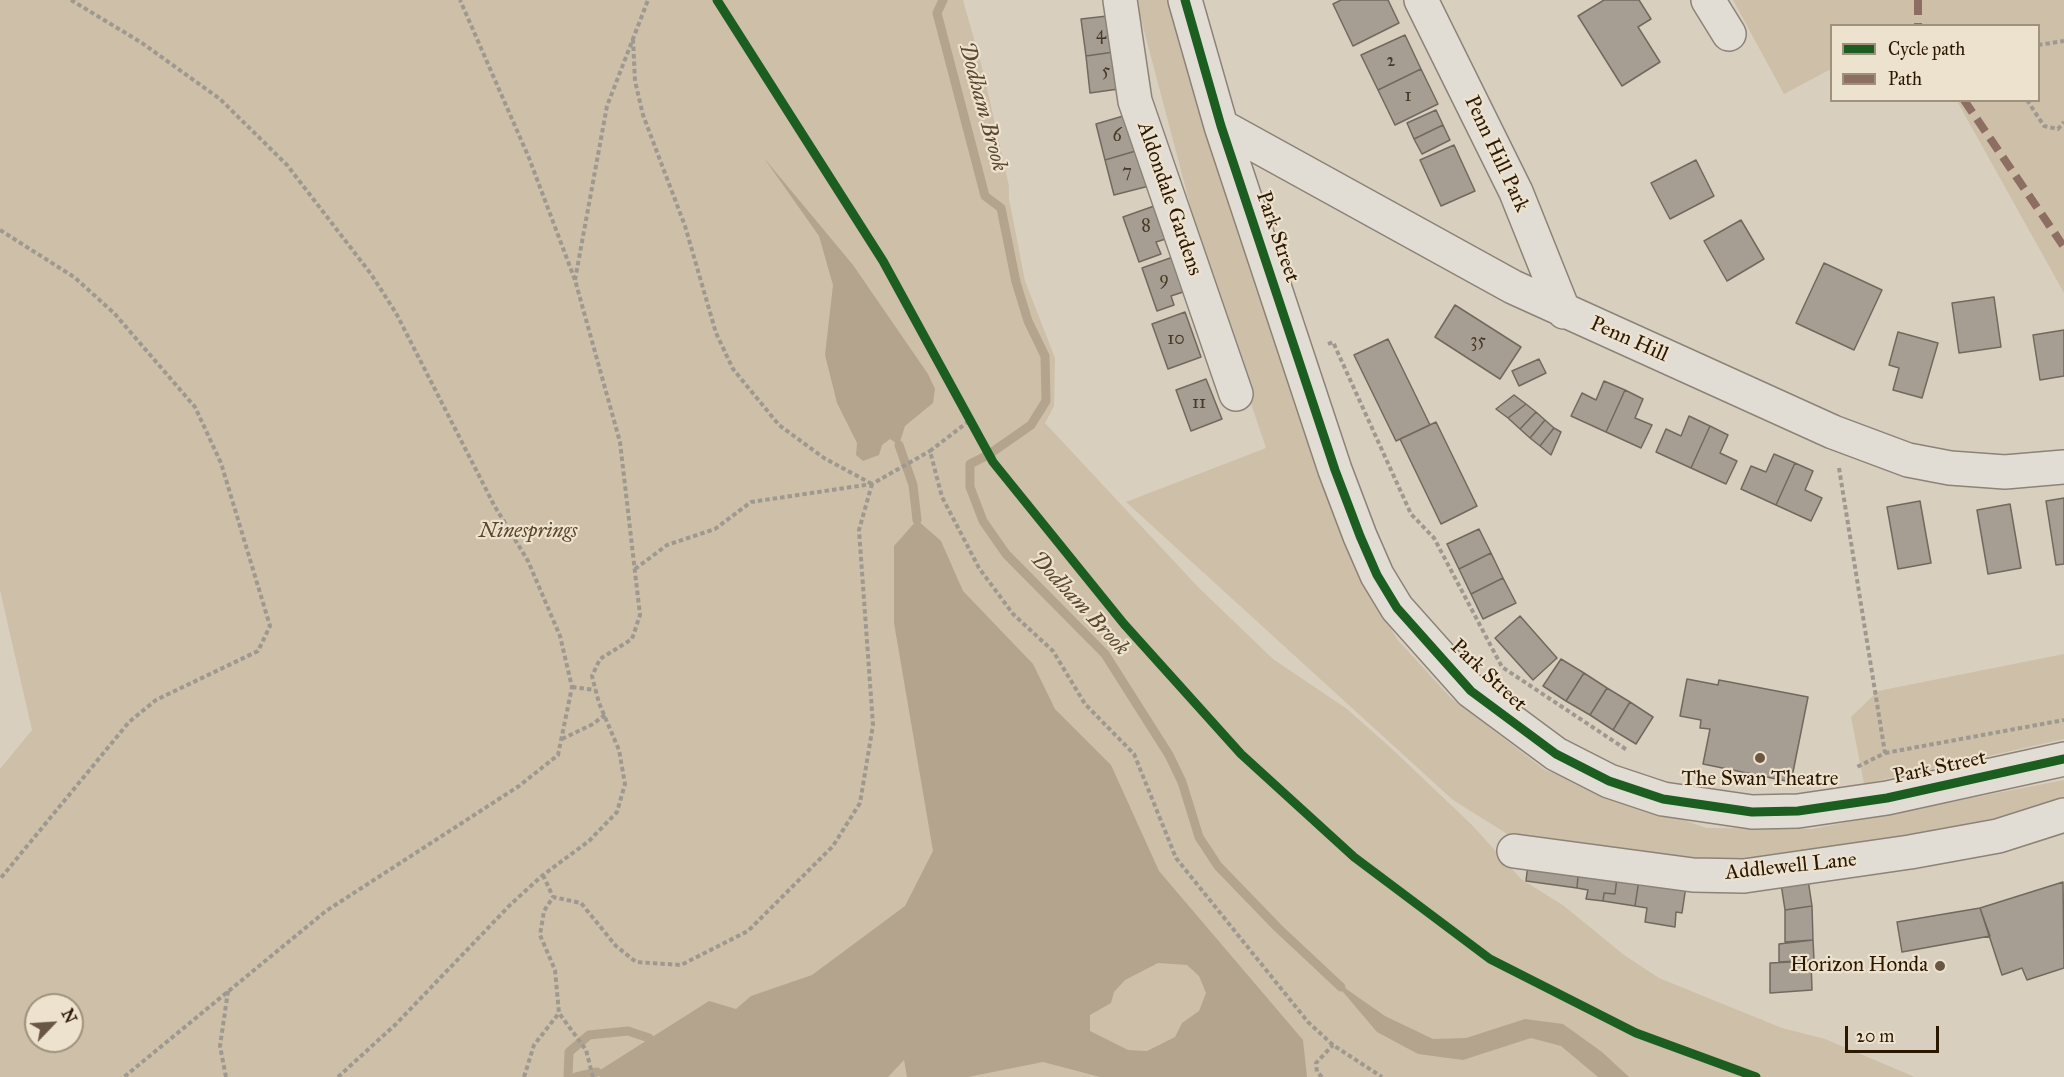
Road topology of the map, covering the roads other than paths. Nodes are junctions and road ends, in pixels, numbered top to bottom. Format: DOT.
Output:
graph roads {
  1 [pos="1120,0"];
  2 [pos="1185,0"];
  3 [pos="1422,0"];
  4 [pos="1708,0"];
  5 [pos="1728,34"];
  6 [pos="1221,126"];
  7 [pos="1564,312"];
  8 [pos="1236,394"];
  9 [pos="2064,467"];
  10 [pos="2064,759"];
  11 [pos="2064,815"];
  12 [pos="1514,851"];
  1 -- 8 [label="street, Aldondale Gardens"];
  2 -- 6 [label="street, Park Street"];
  3 -- 7 [label="street, Penn Hill Park"];
  4 -- 5 [label="street"];
  6 -- 7 [label="street, Penn Hill"];
  6 -- 10 [label="street, Park Street"];
  7 -- 9 [label="street, Penn Hill"];
  11 -- 12 [label="street, Addlewell Lane"];
}
